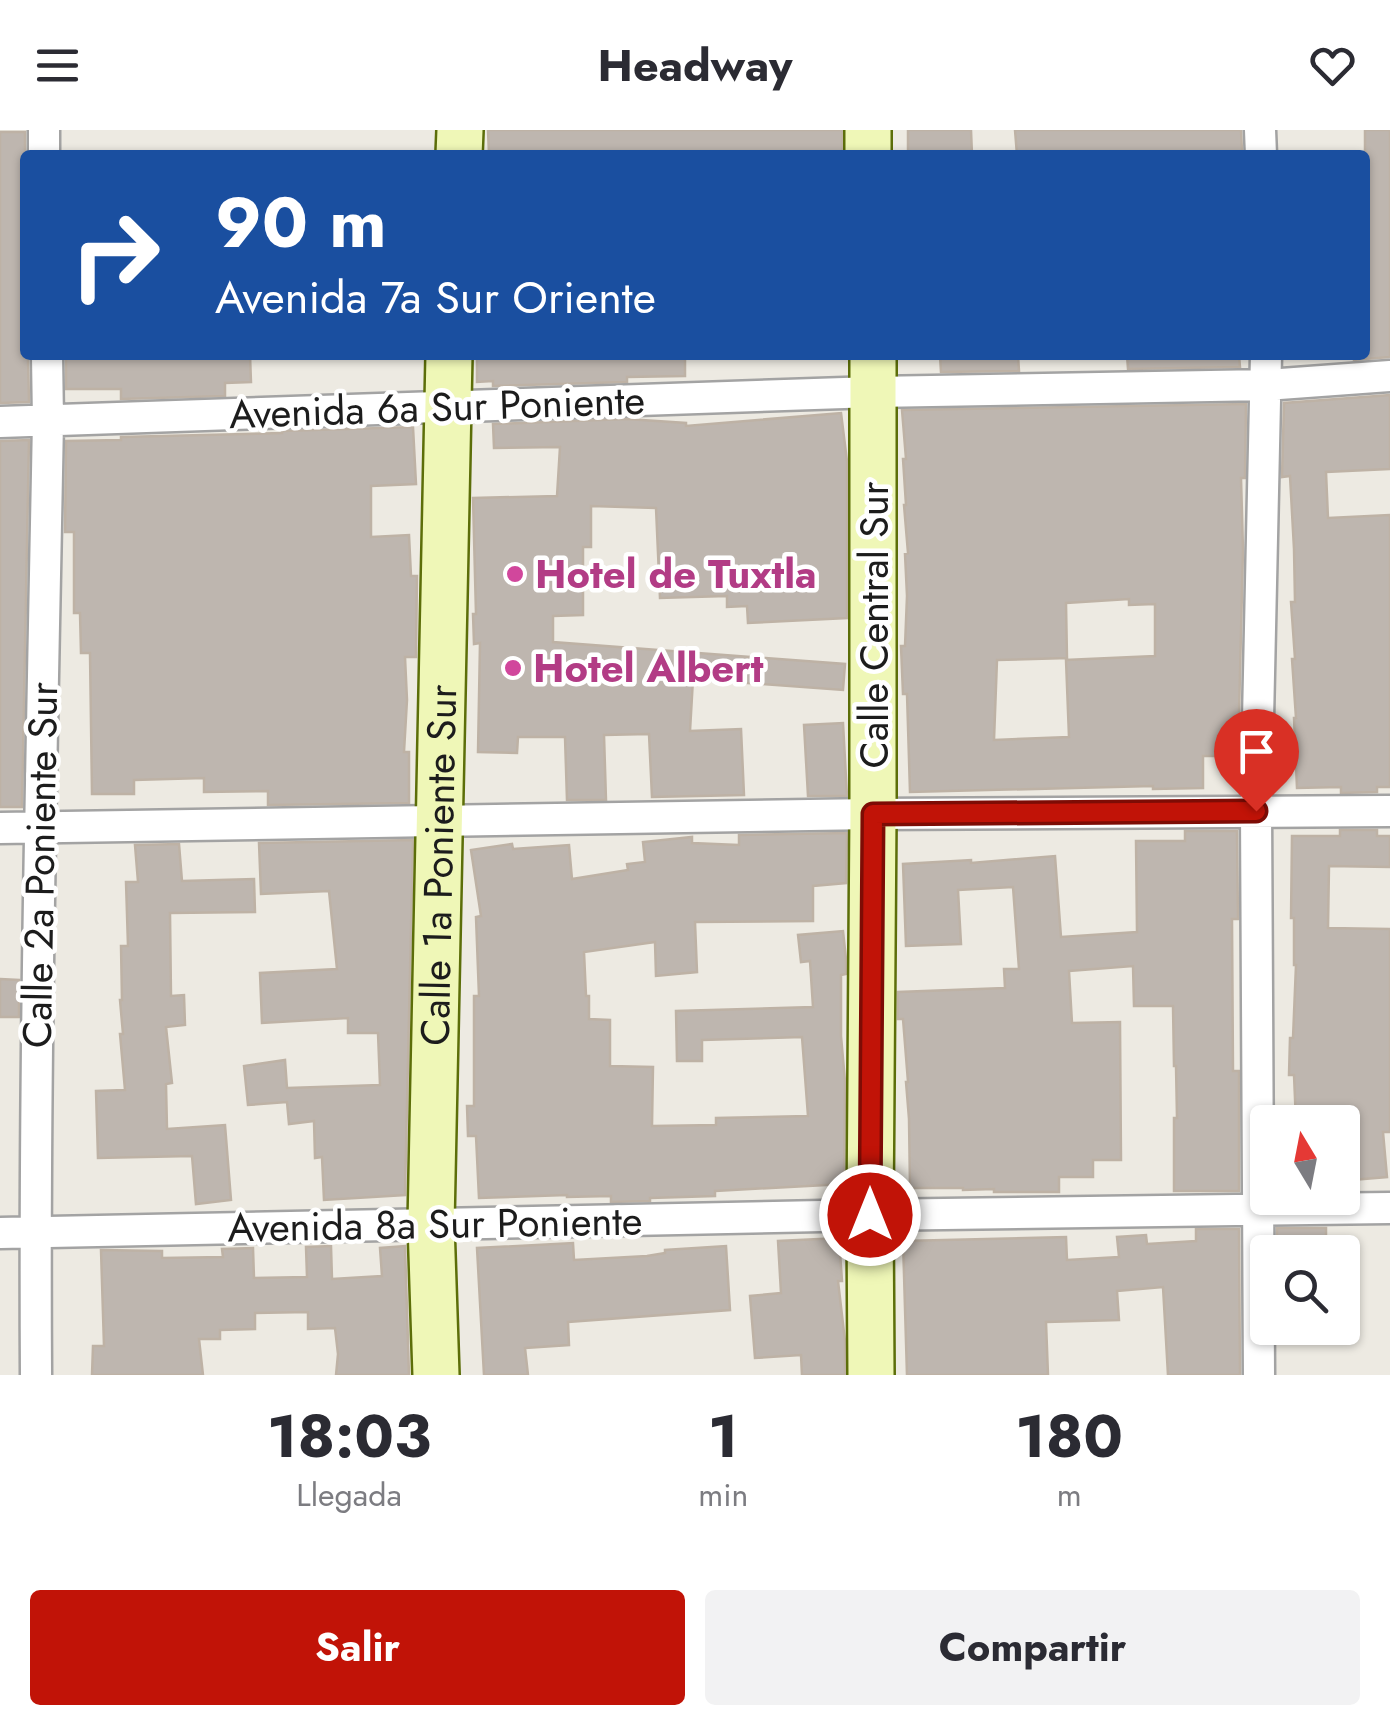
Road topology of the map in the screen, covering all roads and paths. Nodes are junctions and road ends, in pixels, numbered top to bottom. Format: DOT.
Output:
graph roads {
  1 [pos="48,360"];
  2 [pos="449,360"];
  3 [pos="1266,370"];
  4 [pos="874,374"];
  5 [pos="1390,376"];
  6 [pos="446,407"];
  7 [pos="48,420"];
  8 [pos="0,422"];
  9 [pos="1256,811"];
  10 [pos="1390,812"];
  11 [pos="873,814"];
  12 [pos="439,820"];
  13 [pos="40,827"];
  14 [pos="0,828"];
  15 [pos="1257,1105"];
  16 [pos="1360,1208"];
  17 [pos="1390,1208"];
  18 [pos="1250,1209"];
  19 [pos="870,1215"];
  20 [pos="1258,1215"];
  21 [pos="432,1224"];
  22 [pos="36,1232"];
  23 [pos="0,1233"];
  24 [pos="36,1375"];
  25 [pos="436,1375"];
  26 [pos="872,1375"];
  27 [pos="1259,1375"];
  1 -- 7 [label="street, Calle 2a Poniente Sur"];
  2 -- 6 [label="main road, Calle 1a Poniente Sur"];
  3 -- 4 [label="street, Avenida 6a Sur Poniente"];
  3 -- 5 [label="street, Avenida 6a Sur Poniente"];
  3 -- 9 [label="street"];
  4 -- 6 [label="street, Avenida 6a Sur Poniente"];
  4 -- 11 [label="main road, Calle Central Sur"];
  6 -- 7 [label="street, Avenida 6a Sur Poniente"];
  6 -- 12 [label="main road, Calle 1a Poniente Sur"];
  7 -- 8 [label="street, Avenida 6a Sur Poniente"];
  7 -- 13 [label="street, Calle 2a Poniente Sur"];
  9 -- 10 [label="street"];
  9 -- 11 [label="street"];
  9 -- 15 [label="street"];
  11 -- 12 [label="street"];
  11 -- 19 [label="main road, Calle Central Sur"];
  12 -- 13 [label="street"];
  12 -- 21 [label="main road, Calle 1a Poniente Sur"];
  13 -- 14 [label="street"];
  13 -- 22 [label="street, Calle 2a Poniente Sur"];
  16 -- 17 [label="street, Avenida 8a Sur Poniente"];
  18 -- 19 [label="street, Avenida 8a Sur Poniente"];
  19 -- 21 [label="street, Avenida 8a Sur Poniente"];
  19 -- 26 [label="main road, Calle Central Sur"];
  20 -- 27 [label="street"];
  21 -- 22 [label="street, Avenida 8a Sur Poniente"];
  21 -- 25 [label="main road, Calle 1a Poniente Sur"];
  22 -- 23 [label="street, Avenida 8a Sur Poniente"];
  22 -- 24 [label="street, Calle 2a Poniente Sur"];
}
